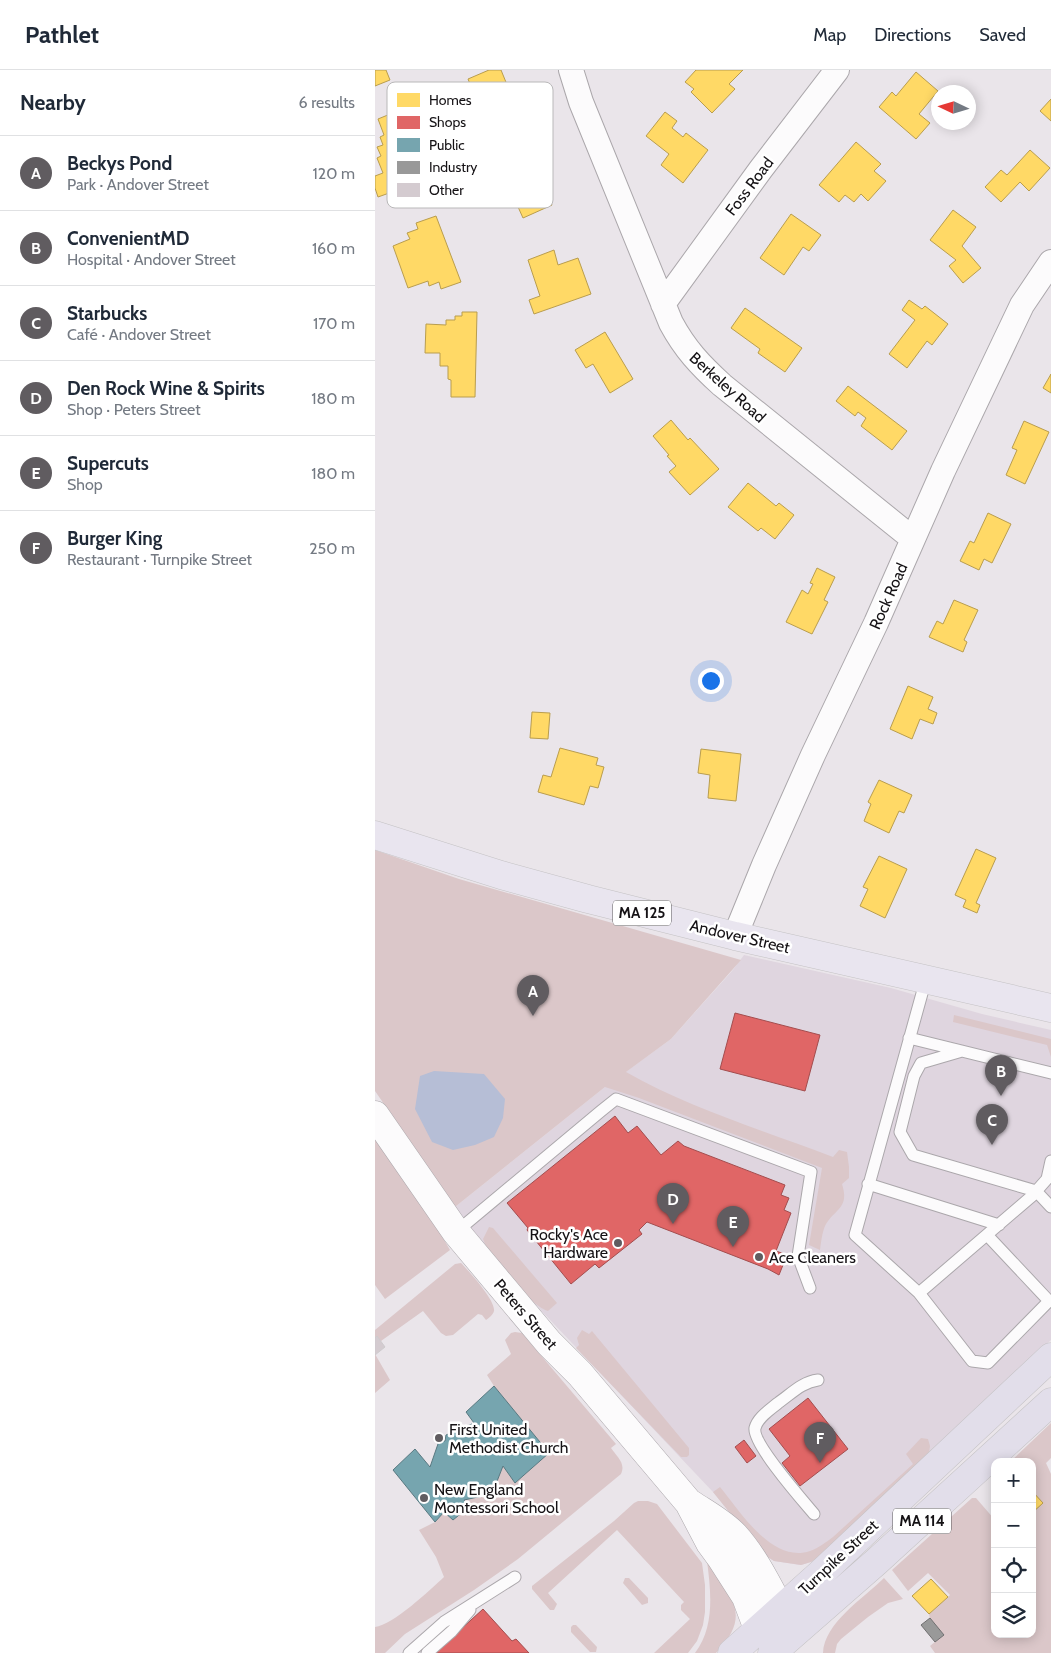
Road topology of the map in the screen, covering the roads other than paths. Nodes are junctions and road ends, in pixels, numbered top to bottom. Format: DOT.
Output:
graph roads {
  1 [pos="571,70"];
  2 [pos="837,70"];
  3 [pos="1051,262"];
  4 [pos="663,304"];
  5 [pos="913,539"];
  6 [pos="375,835"];
  7 [pos="735,936"];
  8 [pos="926,979"];
  9 [pos="1051,1008"];
  10 [pos="909,1038"];
  11 [pos="962,1051"];
  12 [pos="1051,1073"];
  13 [pos="375,1115"];
  14 [pos="1051,1161"];
  15 [pos="868,1184"];
  16 [pos="1036,1191"];
  17 [pos="1051,1207"];
  18 [pos="999,1225"];
  19 [pos="456,1232"];
  20 [pos="987,1235"];
  21 [pos="810,1288"];
  22 [pos="919,1293"];
  23 [pos="1051,1357"];
  24 [pos="818,1380"];
  25 [pos="1051,1402"];
  26 [pos="689,1503"];
  27 [pos="814,1514"];
  28 [pos="515,1577"];
  29 [pos="477,1601"];
  30 [pos="781,1610"];
  31 [pos="777,1645"];
  32 [pos="409,1653"];
  33 [pos="427,1653"];
  34 [pos="733,1653"];
  1 -- 4 [label="street, Berkeley Road"];
  2 -- 4 [label="street, Foss Road"];
  3 -- 5 [label="street, Rock Road"];
  4 -- 5 [label="street, Berkeley Road"];
  5 -- 7 [label="street, Rock Road"];
  6 -- 7 [label="main road, Andover Street / MA 125"];
  7 -- 8 [label="main road, Andover Street / MA 125"];
  8 -- 9 [label="main road, Andover Street / MA 125"];
  8 -- 10 [label="lane"];
  10 -- 11 [label="lane"];
  10 -- 15 [label="lane"];
  11 -- 12 [label="lane"];
  11 -- 16 [label="lane"];
  13 -- 19 [label="main road, Peters Street"];
  14 -- 16 [label="lane"];
  15 -- 18 [label="lane"];
  15 -- 22 [label="lane"];
  16 -- 17 [label="lane"];
  16 -- 18 [label="lane"];
  18 -- 20 [label="lane"];
  19 -- 21 [label="lane"];
  19 -- 26 [label="main road, Peters Street"];
  20 -- 22 [label="lane"];
  20 -- 22 [label="lane"];
  23 -- 30 [label="highway, Turnpike Street / MA 114"];
  24 -- 27 [label="lane"];
  25 -- 31 [label="highway, Turnpike Street / MA 114"];
  26 -- 30 [label="main road, Peters Street"];
  26 -- 31 [label="main road, Peters Street"];
  28 -- 29 [label="lane"];
  29 -- 32 [label="lane"];
  29 -- 33 [label="lane"];
  30 -- 31 [label="highway, Turnpike Street / MA 114"];
  31 -- 34 [label="highway, Turnpike Street / MA 114"];
}
